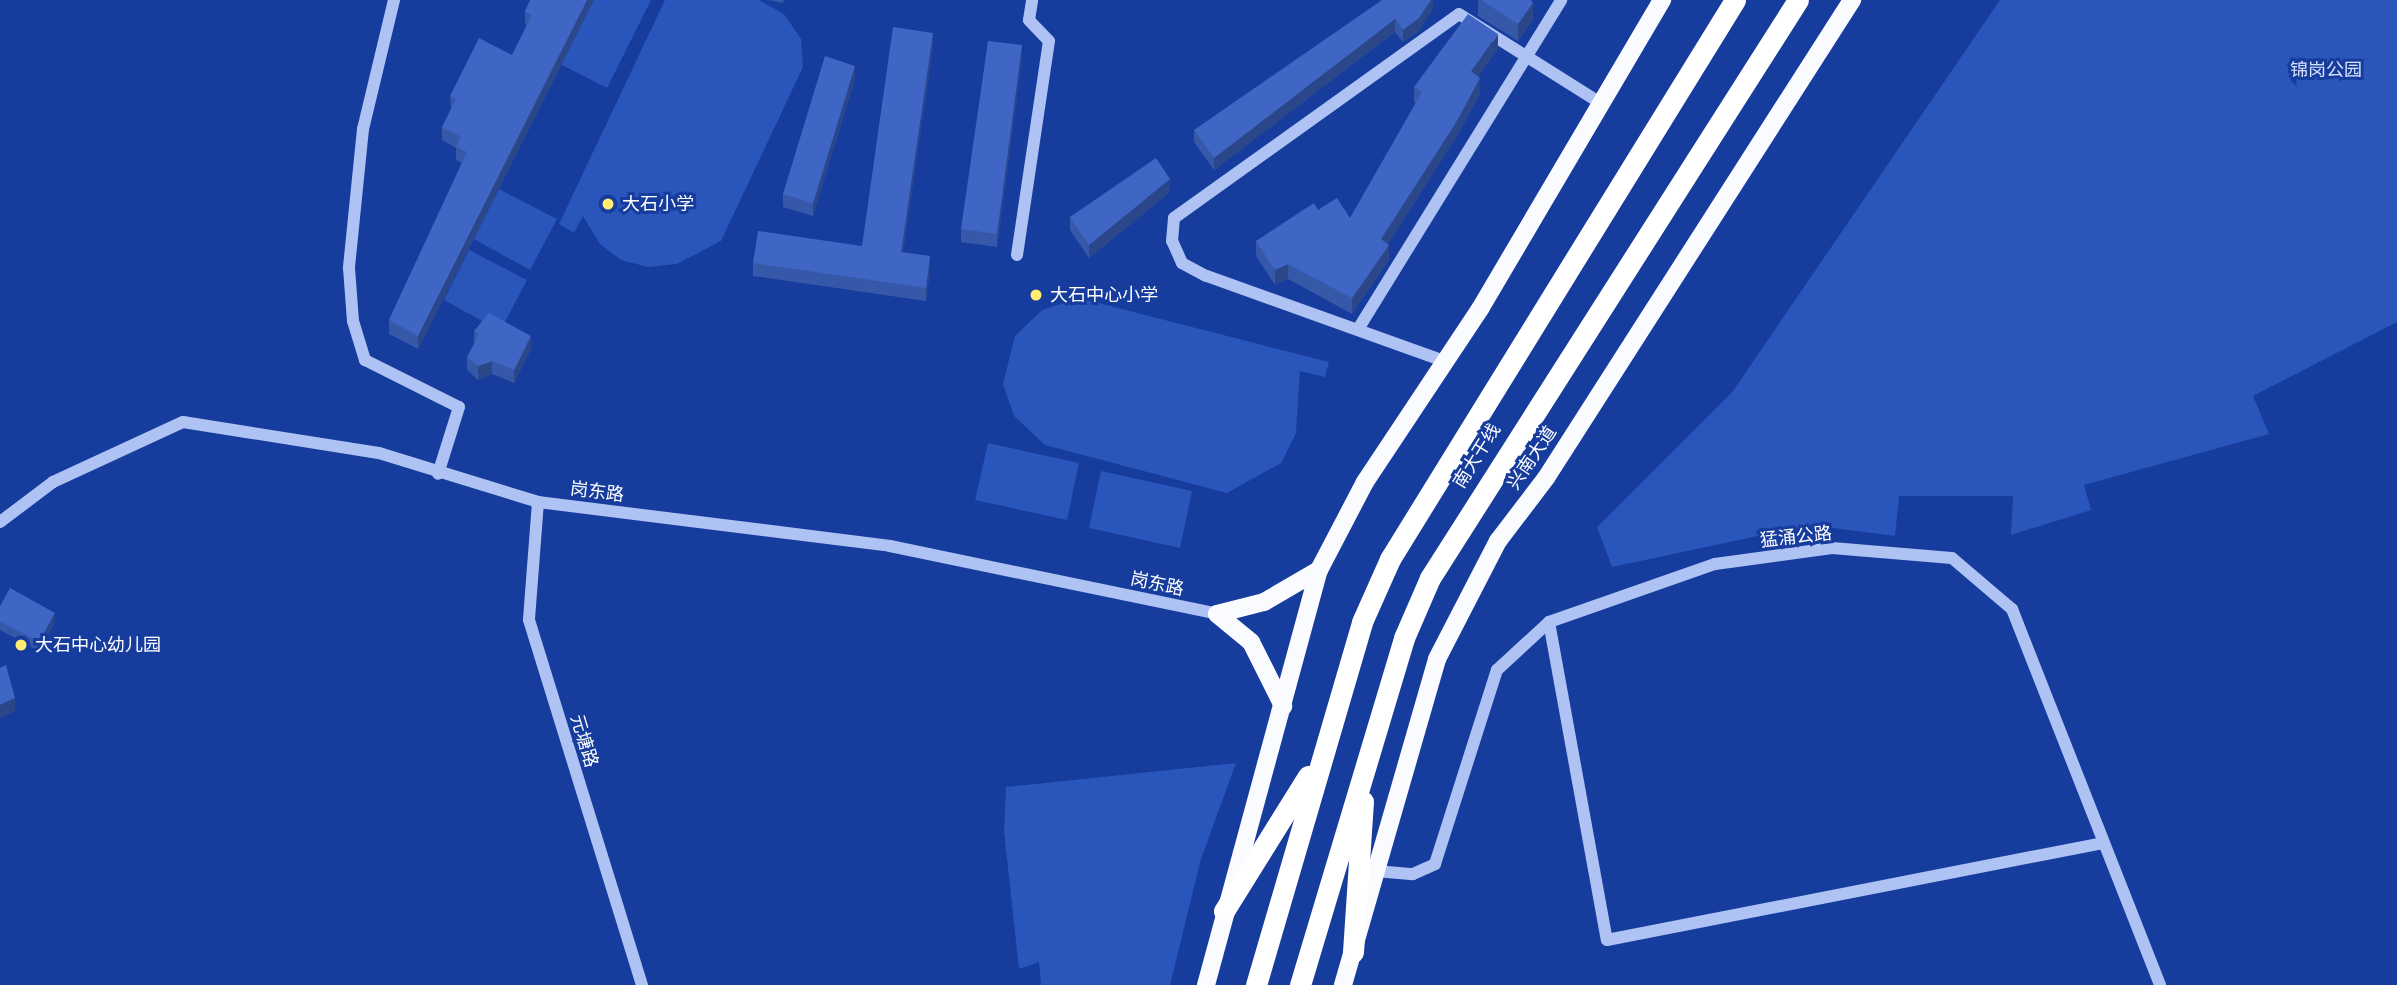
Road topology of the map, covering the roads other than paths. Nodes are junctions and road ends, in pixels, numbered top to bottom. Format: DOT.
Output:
graph roads {
  1 [pos="394,0"];
  2 [pos="1032,0"];
  3 [pos="1561,0"];
  4 [pos="1662,0"];
  5 [pos="1735,0"];
  6 [pos="1798,0"];
  7 [pos="1852,0"];
  8 [pos="1525,57"];
  9 [pos="1599,102"];
  10 [pos="1017,255"];
  11 [pos="1360,326"];
  12 [pos="1444,361"];
  13 [pos="438,474"];
  14 [pos="538,502"];
  15 [pos="0,522"];
  16 [pos="1320,570"];
  17 [pos="1217,614"];
  18 [pos="1549,622"];
  19 [pos="1283,706"];
  20 [pos="1324,750"];
  21 [pos="1366,761"];
  22 [pos="2103,843"];
  23 [pos="1376,871"];
  24 [pos="1224,911"];
  25 [pos="1353,952"];
  26 [pos="642,985"];
  27 [pos="1206,985"];
  28 [pos="1256,985"];
  29 [pos="1300,985"];
  30 [pos="1343,985"];
  31 [pos="2160,985"];
  1 -- 13 [label="street"];
  2 -- 10 [label="street"];
  3 -- 8 [label="street"];
  4 -- 9 [label="main road"];
  5 -- 20 [label="highway, 南大干线"];
  6 -- 21 [label="highway, 南大干线"];
  7 -- 23 [label="main road, 兴南大道"];
  8 -- 9 [label="street"];
  8 -- 11 [label="street"];
  8 -- 11 [label="street"];
  9 -- 12 [label="main road"];
  11 -- 12 [label="street"];
  12 -- 16 [label="main road"];
  13 -- 14 [label="street, 岗东路"];
  13 -- 15 [label="street, 岗东路"];
  14 -- 17 [label="street, 岗东路"];
  14 -- 26 [label="street, 元塘路"];
  16 -- 17 [label="main road"];
  16 -- 19 [label="main road"];
  17 -- 19 [label="main road"];
  18 -- 22 [label="street, 猛涌公路"];
  18 -- 22 [label="street"];
  18 -- 23 [label="street, 猛涌公路"];
  19 -- 24 [label="main road"];
  20 -- 24 [label="highway"];
  20 -- 28 [label="highway, 南大干线"];
  21 -- 25 [label="highway"];
  21 -- 29 [label="highway, 南大干线"];
  22 -- 31 [label="street, 猛涌公路"];
  23 -- 25 [label="main road, 兴南大道"];
  24 -- 27 [label="main road"];
  25 -- 30 [label="main road, 兴南大道"];
}
